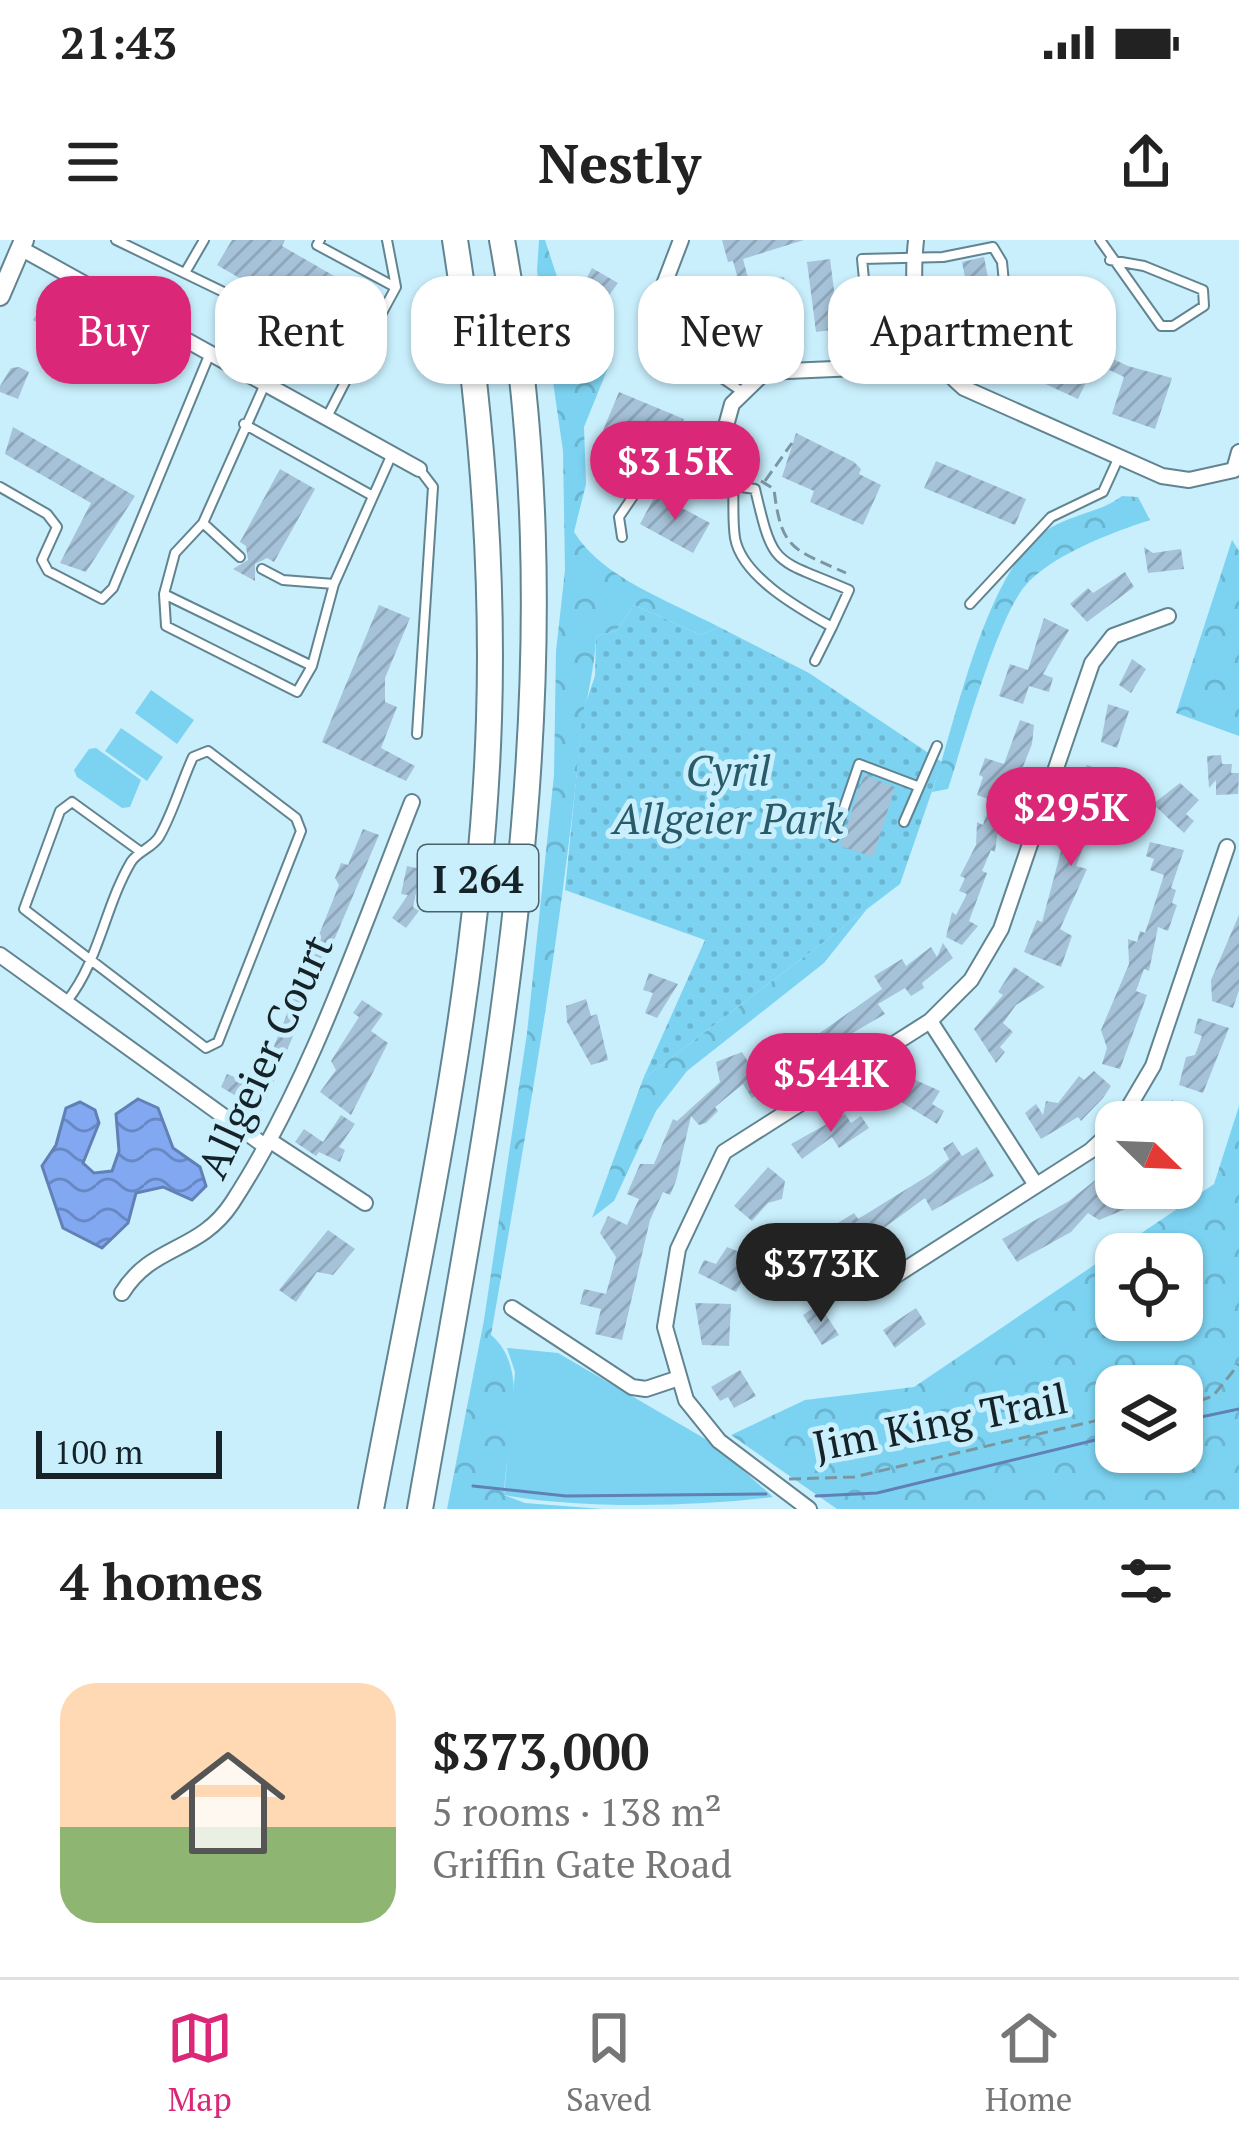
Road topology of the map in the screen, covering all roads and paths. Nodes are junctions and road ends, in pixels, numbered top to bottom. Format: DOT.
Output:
graph roads {
  1 [pos="116,240"];
  2 [pos="151,240"];
  3 [pos="204,240"];
  4 [pos="320,240"];
  5 [pos="387,240"];
  6 [pos="455,240"];
  7 [pos="502,240"];
  8 [pos="681,240"];
  9 [pos="1100,240"];
  10 [pos="22,244"];
  11 [pos="915,247"];
  12 [pos="145,252"];
  13 [pos="1110,260"];
  14 [pos="186,271"];
  15 [pos="667,276"];
  16 [pos="863,276"];
  17 [pos="1003,276"];
  18 [pos="215,286"];
  19 [pos="396,287"];
  20 [pos="0,296"];
  21 [pos="387,304"];
  22 [pos="211,351"];
  23 [pos="215,353"];
  24 [pos="828,367"];
  25 [pos="265,384"];
  26 [pos="269,384"];
  27 [pos="344,384"];
  28 [pos="731,384"];
  29 [pos="959,384"];
  30 [pos="741,391"];
  31 [pos="326,417"];
  32 [pos="244,424"];
  33 [pos="792,442"];
  34 [pos="722,444"];
  35 [pos="742,448"];
  36 [pos="1239,452"];
  37 [pos="392,454"];
  38 [pos="1119,458"];
  39 [pos="610,464"];
  40 [pos="419,469"];
  41 [pos="764,482"];
  42 [pos="648,483"];
  43 [pos="734,486"];
  44 [pos="0,487"];
  45 [pos="370,495"];
  46 [pos="203,523"];
  47 [pos="622,537"];
  48 [pos="240,557"];
  49 [pos="262,569"];
  50 [pos="846,573"];
  51 [pos="334,584"];
  52 [pos="164,594"];
  53 [pos="970,604"];
  54 [pos="1168,616"];
  55 [pos="832,627"];
  56 [pos="814,661"];
  57 [pos="312,666"];
  58 [pos="417,734"];
  59 [pos="937,746"];
  60 [pos="917,786"];
  61 [pos="412,802"];
  62 [pos="904,823"];
  63 [pos="834,837"];
  64 [pos="1227,847"];
  65 [pos="141,852"];
  66 [pos="0,955"];
  67 [pos="89,962"];
  68 [pos="67,1003"];
  69 [pos="930,1021"];
  70 [pos="1132,1101"];
  71 [pos="267,1143"];
  72 [pos="1095,1146"];
  73 [pos="1036,1185"];
  74 [pos="365,1203"];
  75 [pos="873,1290"];
  76 [pos="122,1293"];
  77 [pos="512,1308"];
  78 [pos="1239,1364"];
  79 [pos="676,1379"];
  80 [pos="1203,1400"];
  81 [pos="1095,1421"];
  82 [pos="779,1487"];
  83 [pos="371,1509"];
  84 [pos="420,1509"];
  85 [pos="809,1509"];
  1 -- 12 [label="lane"];
  2 -- 12 [label="lane"];
  3 -- 14 [label="lane"];
  4 -- 19 [label="lane"];
  5 -- 19 [label="lane"];
  6 -- 83 [label="highway, I 264"];
  7 -- 84 [label="highway, I 264"];
  8 -- 15 [label="street"];
  9 -- 13 [label="lane"];
  10 -- 20 [label="street"];
  10 -- 22 [label="street"];
  11 -- 16 [label="lane"];
  11 -- 17 [label="lane"];
  12 -- 14 [label="lane"];
  13 -- 13 [label="lane"];
  14 -- 18 [label="lane"];
  19 -- 21 [label="lane"];
  22 -- 23 [label="street"];
  22 -- 44 [label="lane"];
  24 -- 30 [label="street"];
  25 -- 32 [label="lane"];
  26 -- 31 [label="street"];
  27 -- 31 [label="lane"];
  28 -- 30 [label="lane"];
  29 -- 38 [label="street"];
  30 -- 34 [label="street"];
  31 -- 37 [label="street"];
  32 -- 45 [label="lane"];
  32 -- 46 [label="lane"];
  33 -- 41 [label="path"];
  34 -- 42 [label="lane"];
  34 -- 43 [label="lane"];
  35 -- 41 [label="path"];
  36 -- 38 [label="street"];
  37 -- 40 [label="street"];
  37 -- 45 [label="lane"];
  38 -- 53 [label="lane"];
  39 -- 42 [label="lane"];
  40 -- 58 [label="lane"];
  41 -- 50 [label="path"];
  42 -- 47 [label="lane"];
  43 -- 55 [label="lane"];
  43 -- 55 [label="lane"];
  45 -- 51 [label="lane"];
  46 -- 48 [label="lane"];
  46 -- 52 [label="lane"];
  49 -- 51 [label="lane"];
  51 -- 57 [label="lane"];
  52 -- 57 [label="lane"];
  52 -- 57 [label="lane"];
  54 -- 69 [label="street"];
  55 -- 56 [label="lane"];
  59 -- 60 [label="lane"];
  60 -- 62 [label="lane"];
  60 -- 63 [label="lane"];
  61 -- 71 [label="street, Allgeier Court"];
  64 -- 70 [label="street"];
  65 -- 67 [label="lane"];
  65 -- 67 [label="lane"];
  65 -- 67 [label="lane"];
  66 -- 68 [label="street"];
  67 -- 68 [label="lane"];
  68 -- 71 [label="street"];
  69 -- 73 [label="street"];
  69 -- 79 [label="street"];
  71 -- 74 [label="street"];
  71 -- 76 [label="street, Allgeier Court"];
  72 -- 73 [label="street"];
  73 -- 75 [label="street"];
  77 -- 79 [label="street"];
  78 -- 80 [label="path"];
  79 -- 82 [label="street"];
  81 -- 82 [label="path, Jim King Trail"];
  82 -- 85 [label="street"];
}
